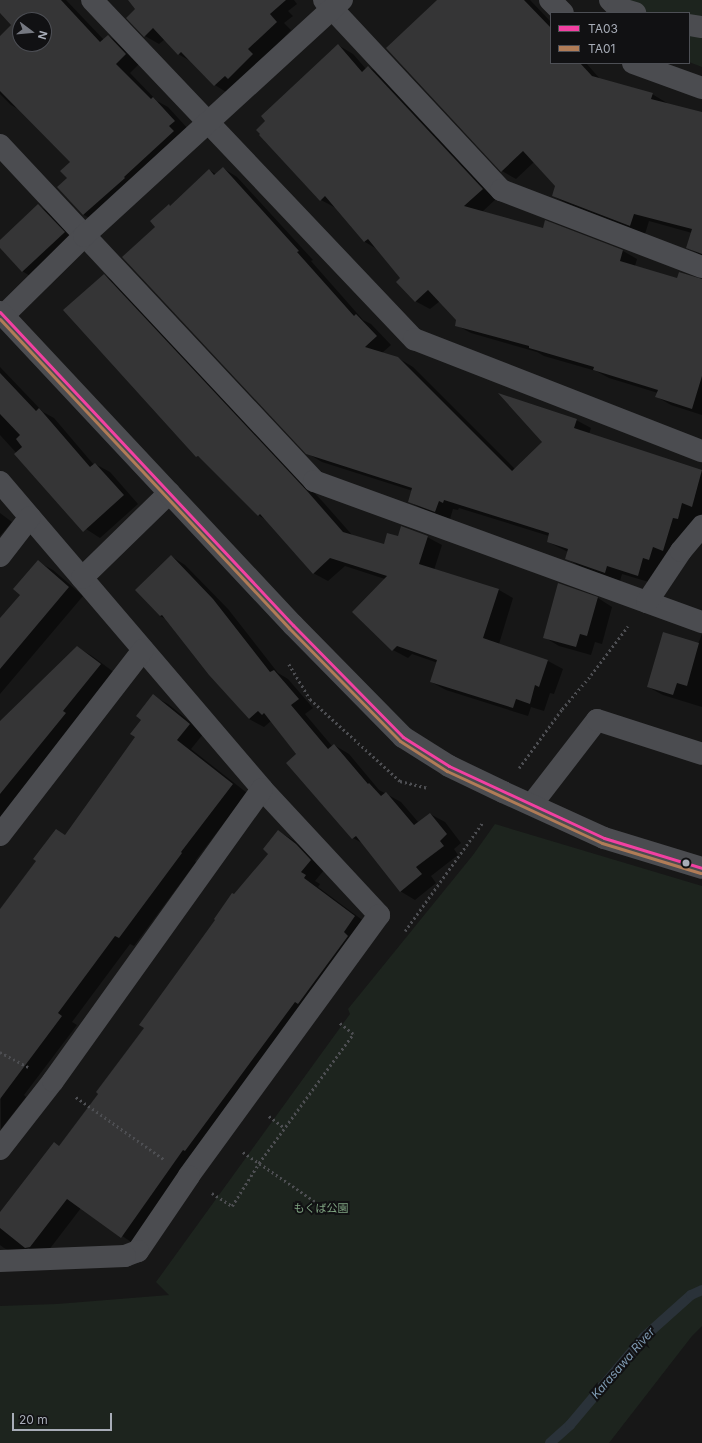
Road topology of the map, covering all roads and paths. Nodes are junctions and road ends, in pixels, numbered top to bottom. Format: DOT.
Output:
graph roads {
  1 [pos="92,0"];
  2 [pos="550,0"];
  3 [pos="610,0"];
  4 [pos="333,3"];
  5 [pos="562,12"];
  6 [pos="632,12"];
  7 [pos="690,25"];
  8 [pos="702,27"];
  9 [pos="636,64"];
  10 [pos="702,88"];
  11 [pos="208,122"];
  12 [pos="0,145"];
  13 [pos="84,236"];
  14 [pos="702,267"];
  15 [pos="2,314"];
  16 [pos="702,451"];
  17 [pos="0,482"];
  18 [pos="169,493"];
  19 [pos="30,517"];
  20 [pos="702,526"];
  21 [pos="0,556"];
  22 [pos="82,578"];
  23 [pos="647,602"];
  24 [pos="702,622"];
  25 [pos="143,650"];
  26 [pos="702,754"];
  27 [pos="518,770"];
  28 [pos="262,789"];
  29 [pos="532,804"];
  30 [pos="483,822"];
  31 [pos="0,835"];
  32 [pos="464,851"];
  33 [pos="702,868"];
  34 [pos="338,1022"];
  35 [pos="0,1052"];
  36 [pos="53,1081"];
  37 [pos="269,1116"];
  38 [pos="285,1128"];
  39 [pos="0,1149"];
  40 [pos="242,1152"];
  41 [pos="259,1163"];
  42 [pos="189,1176"];
  43 [pos="212,1193"];
  44 [pos="320,1205"];
  45 [pos="0,1261"];
  1 -- 11 [label="street"];
  2 -- 5 [label="street"];
  3 -- 6 [label="street"];
  4 -- 11 [label="street"];
  4 -- 14 [label="street"];
  7 -- 8 [label="street"];
  9 -- 10 [label="street"];
  11 -- 13 [label="street"];
  11 -- 16 [label="street"];
  12 -- 13 [label="street"];
  13 -- 15 [label="street"];
  13 -- 23 [label="street"];
  15 -- 18 [label="street"];
  17 -- 19 [label="street"];
  18 -- 22 [label="street"];
  18 -- 29 [label="street"];
  19 -- 21 [label="street"];
  19 -- 22 [label="street"];
  20 -- 23 [label="street"];
  22 -- 25 [label="street"];
  23 -- 24 [label="street"];
  23 -- 27 [label="path"];
  25 -- 28 [label="street"];
  25 -- 31 [label="street"];
  26 -- 29 [label="street"];
  28 -- 36 [label="street"];
  28 -- 42 [label="street"];
  29 -- 33 [label="street"];
  30 -- 32 [label="path"];
  34 -- 38 [label="path"];
  35 -- 36 [label="path"];
  36 -- 39 [label="street"];
  36 -- 42 [label="path"];
  37 -- 38 [label="path"];
  38 -- 41 [label="path"];
  40 -- 41 [label="path"];
  41 -- 43 [label="path"];
  41 -- 44 [label="path"];
  42 -- 45 [label="street"];
}
